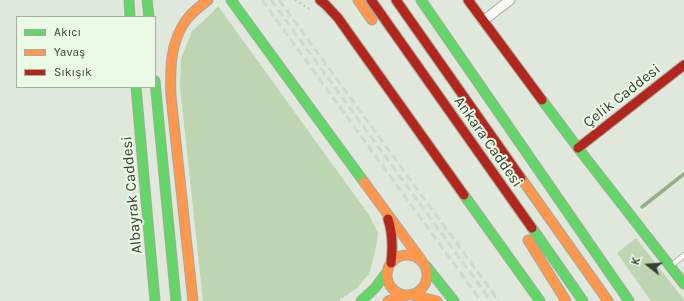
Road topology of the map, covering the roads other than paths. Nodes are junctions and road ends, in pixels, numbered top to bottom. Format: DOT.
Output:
graph roads {
  1 [pos="129,0"];
  2 [pos="147,0"];
  3 [pos="208,0"];
  4 [pos="232,0"];
  5 [pos="320,0"];
  6 [pos="358,0"];
  7 [pos="371,0"];
  8 [pos="396,0"];
  9 [pos="421,0"];
  10 [pos="468,0"];
  11 [pos="510,0"];
  12 [pos="130,16"];
  13 [pos="149,16"];
  14 [pos="483,21"];
  15 [pos="376,26"];
  16 [pos="684,65"];
  17 [pos="136,88"];
  18 [pos="156,88"];
  19 [pos="578,148"];
  20 [pos="474,161"];
  21 [pos="534,196"];
  22 [pos="386,210"];
  23 [pos="515,219"];
  24 [pos="523,232"];
  25 [pos="684,255"];
  26 [pos="424,263"];
  27 [pos="670,266"];
  28 [pos="389,268"];
  29 [pos="684,284"];
  30 [pos="410,295"];
  31 [pos="155,301"];
  32 [pos="176,301"];
  33 [pos="193,301"];
  34 [pos="361,301"];
  35 [pos="388,301"];
  36 [pos="437,301"];
  37 [pos="454,301"];
  38 [pos="540,301"];
  39 [pos="566,301"];
  40 [pos="583,301"];
  41 [pos="608,301"];
  42 [pos="628,301"];
  1 -- 12 [label="main road"];
  2 -- 13 [label="main road"];
  3 -- 33 [label="main road"];
  4 -- 22 [label="main road"];
  5 -- 38 [label="main road"];
  6 -- 15 [label="main road"];
  7 -- 40 [label="main road, Ankara Caddesi"];
  8 -- 21 [label="main road, Ankara Caddesi"];
  9 -- 42 [label="main road"];
  10 -- 14 [label="main road"];
  11 -- 14 [label="street"];
  14 -- 19 [label="main road"];
  16 -- 19 [label="main road, Çelik Caddesi"];
  17 -- 31 [label="main road, Albayrak Caddesi"];
  18 -- 32 [label="main road"];
  19 -- 27 [label="main road"];
  20 -- 23 [label="main road"];
  21 -- 41 [label="main road, Ankara Caddesi"];
  21 -- 42 [label="main road"];
  22 -- 26 [label="main road"];
  22 -- 28 [label="main road"];
  24 -- 39 [label="main road"];
  25 -- 27 [label="lane"];
  26 -- 28 [label="main road"];
  26 -- 30 [label="main road"];
  26 -- 37 [label="main road"];
  27 -- 29 [label="main road"];
  28 -- 30 [label="main road"];
  28 -- 34 [label="main road"];
  30 -- 35 [label="main road"];
  30 -- 36 [label="main road"];
}
